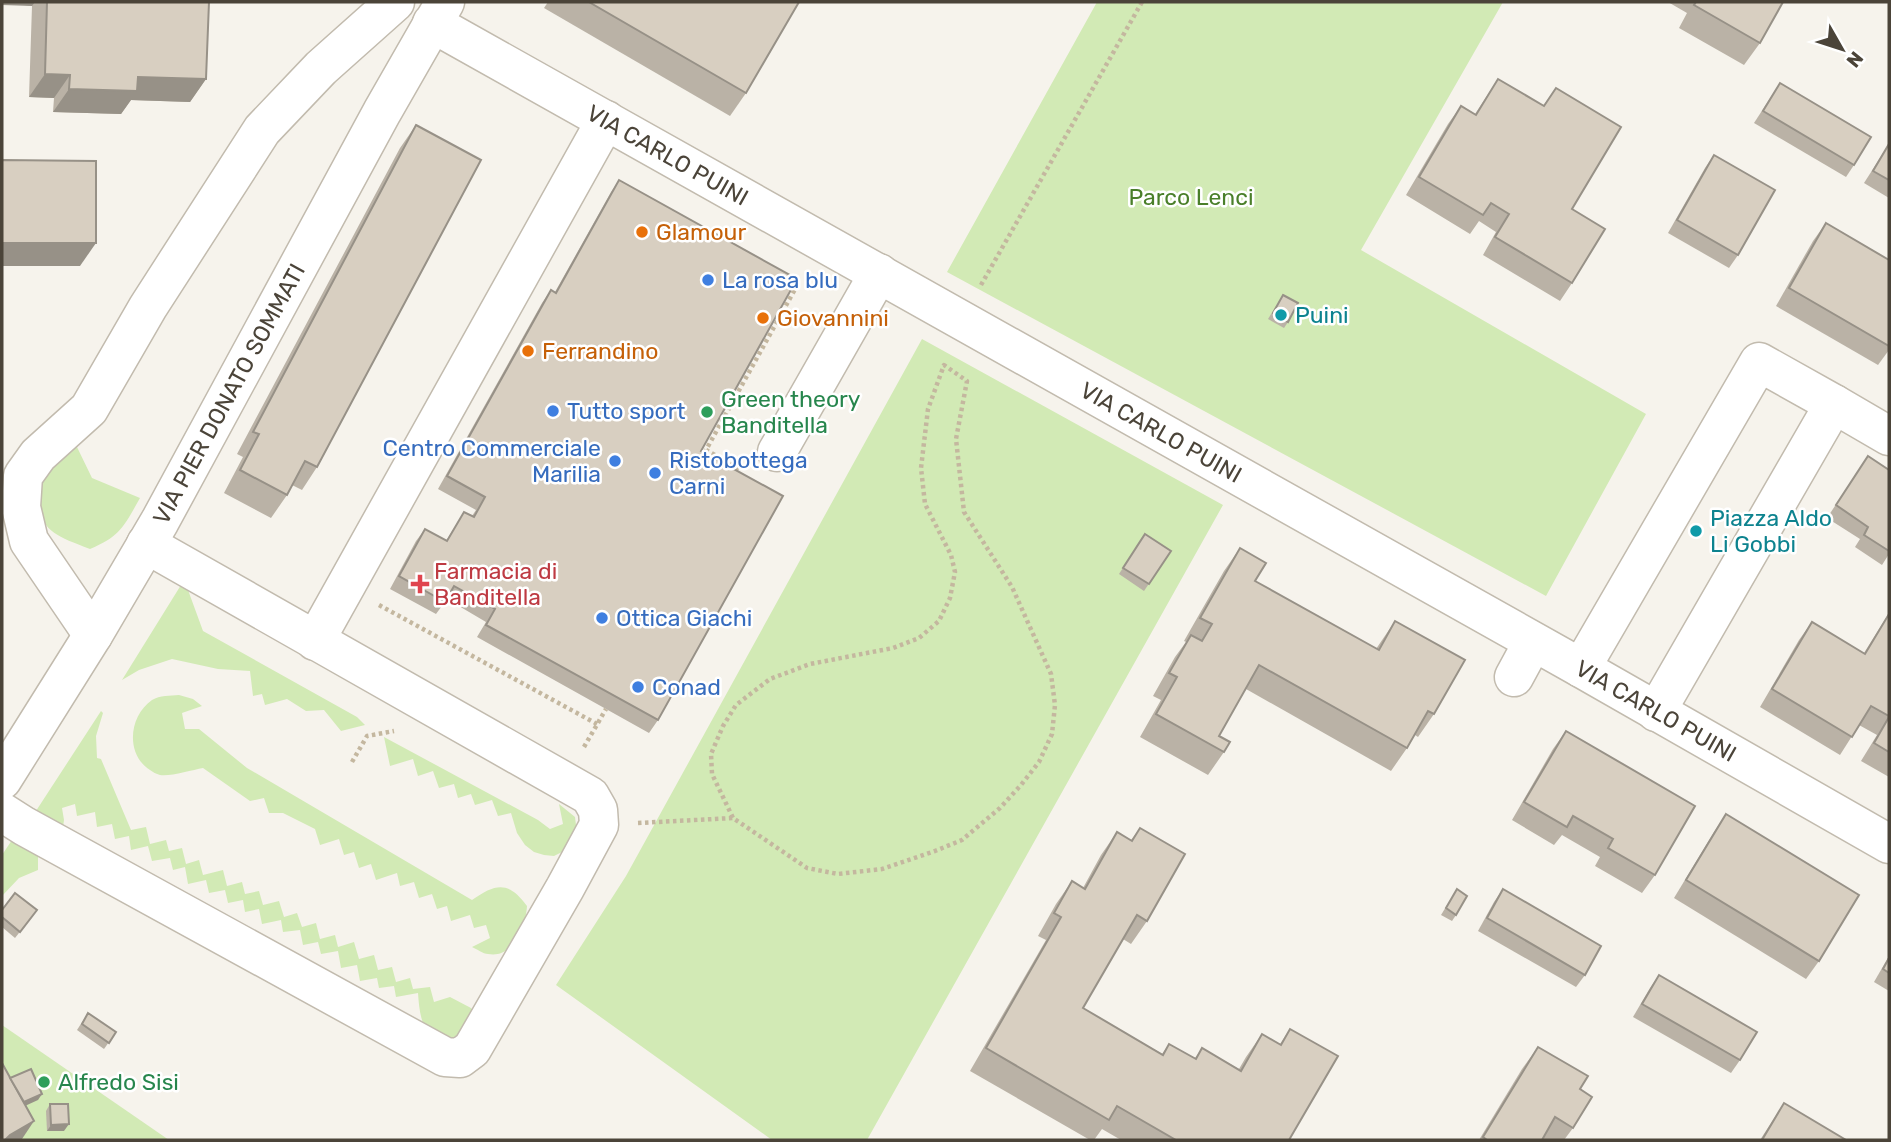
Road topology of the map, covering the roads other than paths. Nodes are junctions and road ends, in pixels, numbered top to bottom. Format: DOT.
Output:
graph roads {
  1 [pos="394,2"];
  2 [pos="439,12"];
  3 [pos="614,124"];
  4 [pos="879,273"];
  5 [pos="1834,404"];
  6 [pos="1889,436"];
  7 [pos="777,452"];
  8 [pos="146,544"];
  9 [pos="93,635"];
  10 [pos="1533,642"];
  11 [pos="323,645"];
  12 [pos="1581,668"];
  13 [pos="1514,677"];
  14 [pos="1656,712"];
  15 [pos="2,780"];
  16 [pos="2,812"];
  17 [pos="1889,844"];
  1 -- 9 [label="street"];
  2 -- 3 [label="street, VIA CARLO PUINI"];
  2 -- 8 [label="street, VIA PIER DONATO SOMMATI"];
  3 -- 4 [label="street, VIA CARLO PUINI"];
  3 -- 11 [label="street"];
  4 -- 7 [label="street"];
  4 -- 10 [label="street, VIA CARLO PUINI"];
  5 -- 6 [label="street"];
  5 -- 12 [label="street"];
  5 -- 14 [label="street"];
  8 -- 9 [label="street, VIA PIER DONATO SOMMATI"];
  8 -- 11 [label="street"];
  9 -- 15 [label="street, VIA PIER DONATO SOMMATI"];
  10 -- 12 [label="street, VIA CARLO PUINI"];
  10 -- 13 [label="street"];
  11 -- 16 [label="street"];
  12 -- 14 [label="street, VIA CARLO PUINI"];
  14 -- 17 [label="street, VIA CARLO PUINI"];
}
